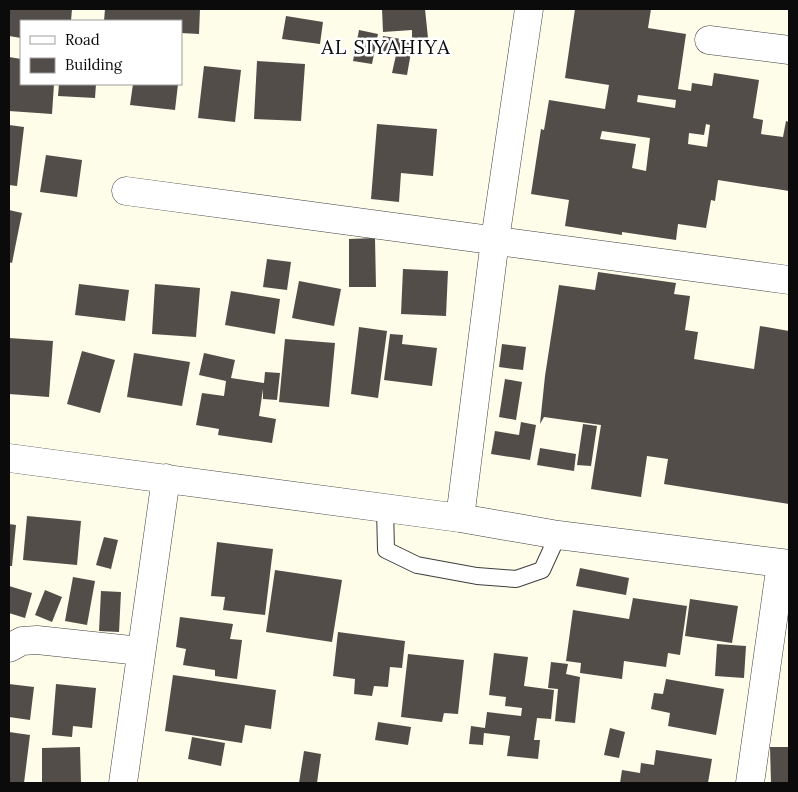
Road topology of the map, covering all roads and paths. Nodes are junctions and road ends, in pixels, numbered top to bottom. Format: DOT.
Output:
graph roads {
  1 [pos="529,9"];
  2 [pos="710,40"];
  3 [pos="789,50"];
  4 [pos="126,191"];
  5 [pos="495,240"];
  6 [pos="789,280"];
  7 [pos="9,458"];
  8 [pos="166,478"];
  9 [pos="385,509"];
  10 [pos="460,518"];
  11 [pos="558,535"];
  12 [pos="785,563"];
  13 [pos="9,648"];
  14 [pos="140,651"];
  15 [pos="123,783"];
  16 [pos="750,783"];
  1 -- 5 [label="street"];
  2 -- 3 [label="street"];
  4 -- 5 [label="street"];
  5 -- 6 [label="street"];
  5 -- 10 [label="street"];
  7 -- 8 [label="street"];
  8 -- 9 [label="street"];
  8 -- 14 [label="street"];
  9 -- 10 [label="street"];
  9 -- 11 [label="lane"];
  10 -- 11 [label="street"];
  11 -- 12 [label="street"];
  12 -- 16 [label="street"];
  13 -- 14 [label="street"];
  14 -- 15 [label="street"];
}
